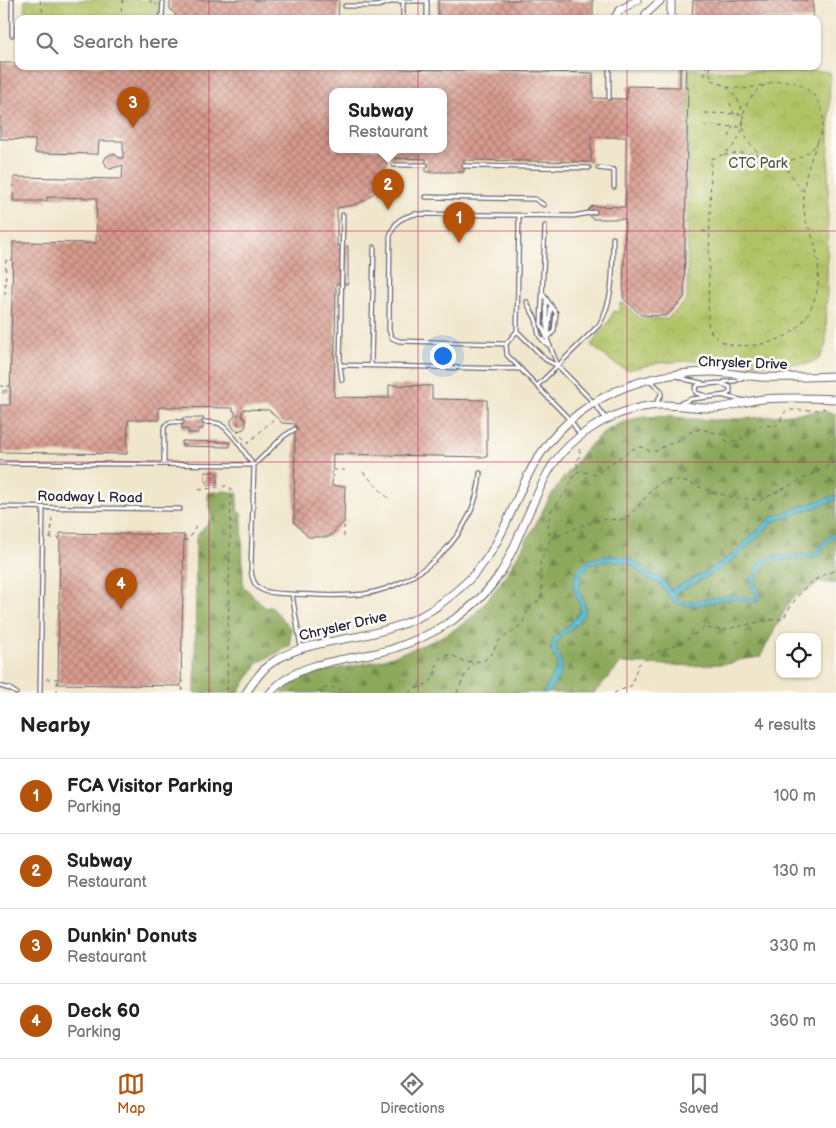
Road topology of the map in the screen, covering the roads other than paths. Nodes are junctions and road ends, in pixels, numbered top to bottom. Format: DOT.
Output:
graph roads {
  1 [pos="12,0"];
  2 [pos="163,0"];
  3 [pos="637,0"];
  4 [pos="660,0"];
  5 [pos="670,0"];
  6 [pos="403,1"];
  7 [pos="345,6"];
  8 [pos="162,15"];
  9 [pos="403,15"];
  10 [pos="427,15"];
  11 [pos="616,15"];
  12 [pos="646,15"];
  13 [pos="672,15"];
  14 [pos="12,35"];
  15 [pos="610,70"];
  16 [pos="609,98"];
  17 [pos="394,165"];
  18 [pos="426,166"];
  19 [pos="464,166"];
  20 [pos="589,168"];
  21 [pos="598,168"];
  22 [pos="614,187"];
  23 [pos="426,197"];
  24 [pos="544,205"];
  25 [pos="595,212"];
  26 [pos="343,215"];
  27 [pos="519,215"];
  28 [pos="544,226"];
  29 [pos="613,238"];
  30 [pos="374,247"];
  31 [pos="543,294"];
  32 [pos="546,300"];
  33 [pos="527,302"];
  34 [pos="517,331"];
  35 [pos="547,339"];
  36 [pos="506,344"];
  37 [pos="550,347"];
  38 [pos="340,365"];
  39 [pos="371,366"];
  40 [pos="558,366"];
  41 [pos="521,369"];
  42 [pos="675,375"];
  43 [pos="747,376"];
  44 [pos="836,376"];
  45 [pos="342,380"];
  46 [pos="650,380"];
  47 [pos="720,383"];
  48 [pos="705,384"];
  49 [pos="537,386"];
  50 [pos="706,396"];
  51 [pos="721,396"];
  52 [pos="836,399"];
  53 [pos="747,401"];
  54 [pos="593,402"];
  55 [pos="655,405"];
  56 [pos="678,405"];
  57 [pos="606,420"];
  58 [pos="570,421"];
  59 [pos="182,422"];
  60 [pos="204,422"];
  61 [pos="295,429"];
  62 [pos="581,436"];
  63 [pos="0,463"];
  64 [pos="164,464"];
  65 [pos="254,465"];
  66 [pos="480,474"];
  67 [pos="0,507"];
  68 [pos="43,508"];
  69 [pos="180,509"];
  70 [pos="292,594"];
  71 [pos="301,648"];
  72 [pos="0,686"];
  73 [pos="16,693"];
  74 [pos="40,693"];
  75 [pos="246,693"];
  76 [pos="270,693"];
  1 -- 14 [label="lane"];
  2 -- 8 [label="lane"];
  3 -- 11 [label="street"];
  4 -- 12 [label="street"];
  5 -- 13 [label="street"];
  6 -- 7 [label="lane"];
  6 -- 9 [label="lane"];
  6 -- 10 [label="lane"];
  15 -- 16 [label="lane"];
  17 -- 18 [label="lane"];
  19 -- 20 [label="lane"];
  21 -- 22 [label="lane"];
  23 -- 24 [label="lane"];
  25 -- 27 [label="lane"];
  26 -- 38 [label="lane"];
  27 -- 34 [label="lane"];
  27 -- 36 [label="lane"];
  28 -- 31 [label="lane"];
  29 -- 40 [label="lane"];
  30 -- 39 [label="lane"];
  31 -- 32 [label="lane"];
  31 -- 35 [label="lane"];
  32 -- 35 [label="lane"];
  32 -- 35 [label="lane"];
  33 -- 37 [label="lane"];
  34 -- 36 [label="lane"];
  34 -- 40 [label="lane"];
  35 -- 37 [label="lane"];
  36 -- 41 [label="lane"];
  37 -- 40 [label="lane"];
  38 -- 39 [label="lane"];
  38 -- 45 [label="lane"];
  39 -- 41 [label="lane"];
  40 -- 49 [label="lane"];
  40 -- 54 [label="lane"];
  41 -- 49 [label="lane"];
  42 -- 43 [label="street, Chrysler Drive"];
  42 -- 46 [label="street, Chrysler Drive"];
  42 -- 48 [label="lane"];
  43 -- 44 [label="street, Chrysler Drive"];
  43 -- 47 [label="lane"];
  46 -- 54 [label="street, Chrysler Drive"];
  46 -- 55 [label="lane"];
  47 -- 48 [label="lane"];
  47 -- 51 [label="lane"];
  48 -- 50 [label="lane"];
  49 -- 58 [label="lane"];
  50 -- 51 [label="lane"];
  50 -- 56 [label="lane"];
  51 -- 53 [label="lane"];
  52 -- 53 [label="street"];
  53 -- 56 [label="street"];
  54 -- 57 [label="lane"];
  54 -- 58 [label="street, Chrysler Drive"];
  55 -- 56 [label="street"];
  55 -- 57 [label="street"];
  57 -- 62 [label="street"];
  58 -- 62 [label="lane"];
  58 -- 71 [label="street, Chrysler Drive"];
  59 -- 64 [label="lane"];
  60 -- 65 [label="lane"];
  61 -- 65 [label="lane"];
  62 -- 76 [label="street"];
  63 -- 64 [label="lane"];
  64 -- 65 [label="lane"];
  65 -- 70 [label="lane"];
  66 -- 70 [label="lane"];
  67 -- 68 [label="lane, Roadway L Road"];
  68 -- 69 [label="lane, Roadway L Road"];
  68 -- 74 [label="lane"];
  70 -- 71 [label="lane"];
  71 -- 75 [label="street, Chrysler Drive"];
  72 -- 73 [label="lane"];
}
